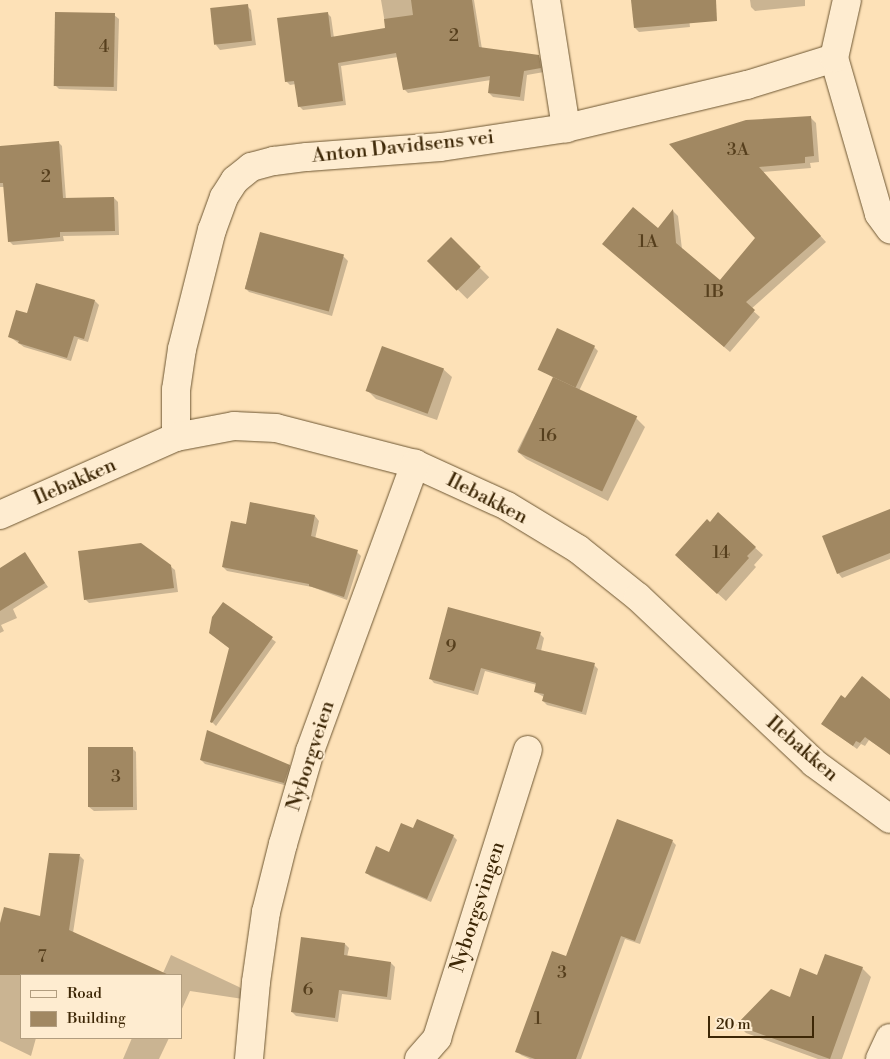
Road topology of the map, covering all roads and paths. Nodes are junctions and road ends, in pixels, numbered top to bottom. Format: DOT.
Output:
graph roads {
  1 [pos="546,0"];
  2 [pos="847,0"];
  3 [pos="834,58"];
  4 [pos="566,128"];
  5 [pos="890,229"];
  6 [pos="176,437"];
  7 [pos="416,464"];
  8 [pos="0,515"];
  9 [pos="528,750"];
  10 [pos="890,819"];
  11 [pos="890,1038"];
  12 [pos="249,1059"];
  13 [pos="419,1059"];
  14 [pos="880,1059"];
  1 -- 4 [label="street"];
  2 -- 3 [label="street"];
  3 -- 4 [label="street, Anton Davidsens vei"];
  3 -- 5 [label="street"];
  4 -- 6 [label="street, Anton Davidsens vei"];
  6 -- 7 [label="street, Ilebakken"];
  6 -- 8 [label="street, Ilebakken"];
  7 -- 10 [label="street, Ilebakken"];
  7 -- 12 [label="street, Nyborgveien"];
  9 -- 13 [label="street, Nyborgsvingen"];
  11 -- 14 [label="street"];
}
